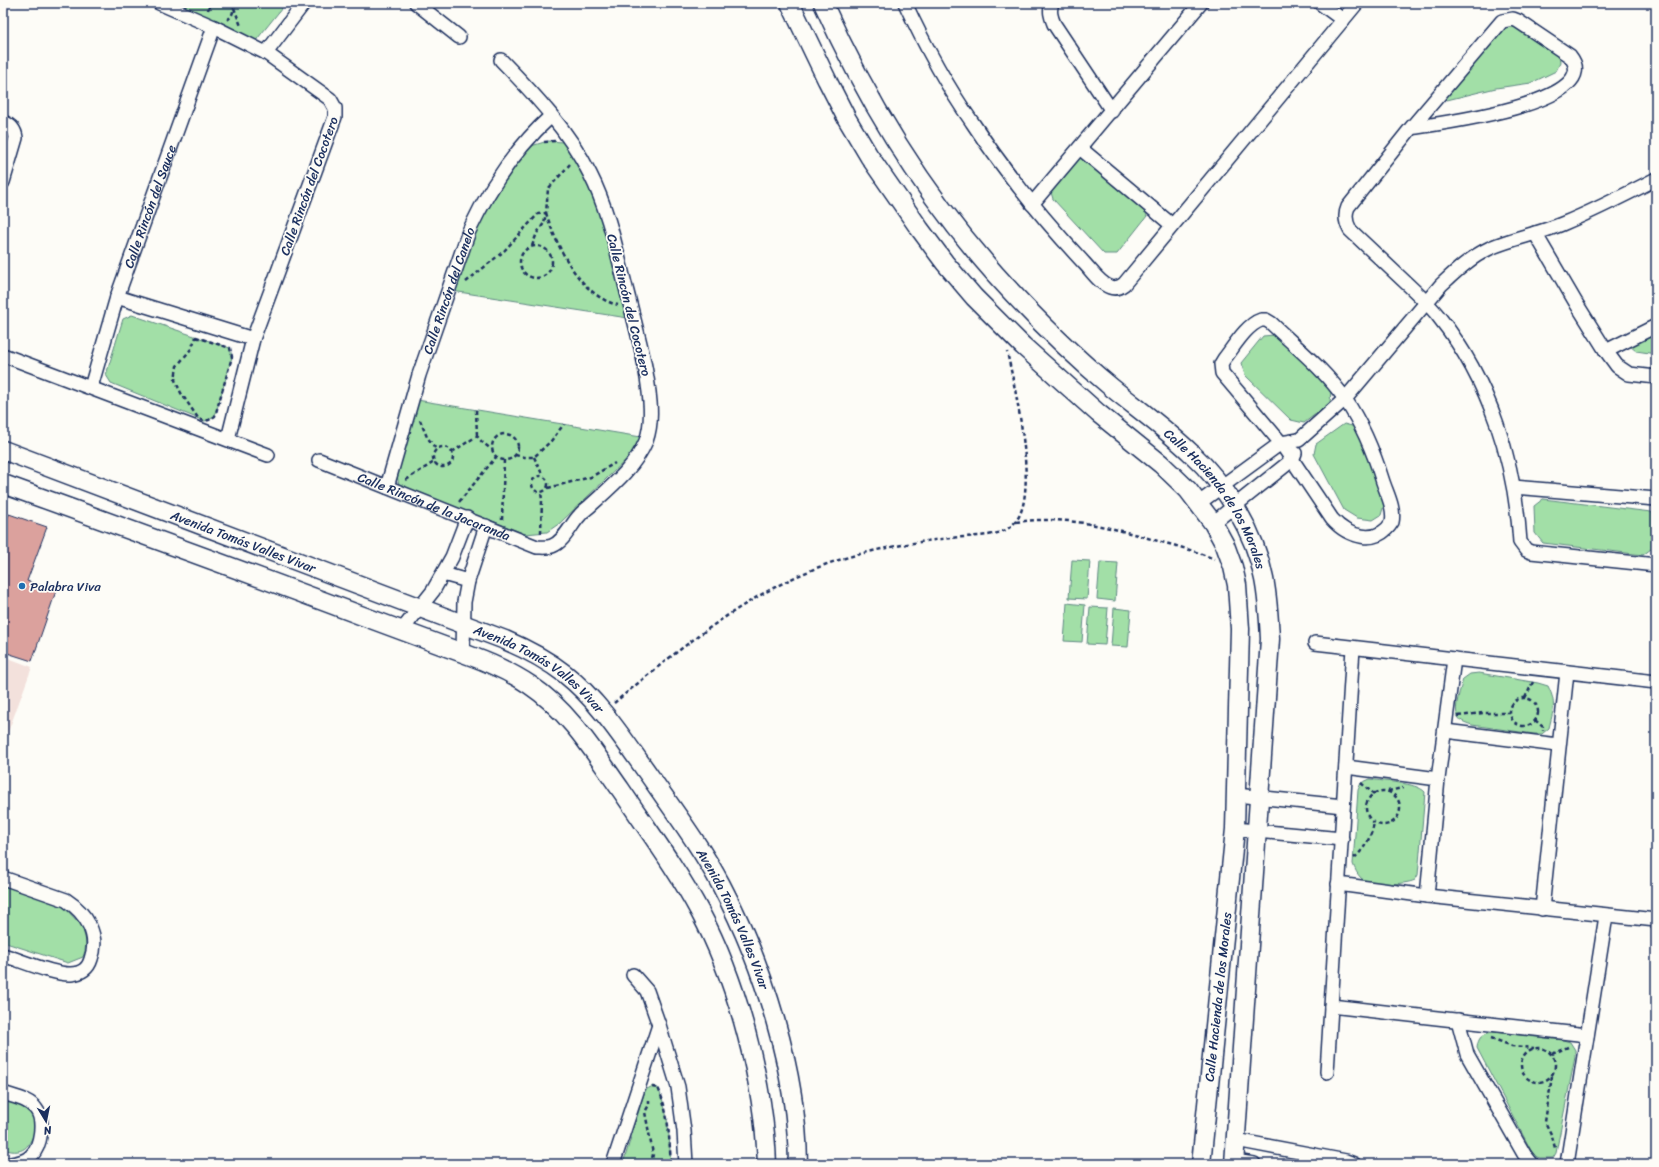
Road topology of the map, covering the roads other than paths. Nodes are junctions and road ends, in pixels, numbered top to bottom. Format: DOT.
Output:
graph roads {
  1 [pos="159,3"];
  2 [pos="304,3"];
  3 [pos="416,3"];
  4 [pos="790,3"];
  5 [pos="823,3"];
  6 [pos="905,3"];
  7 [pos="1052,3"];
  8 [pos="1201,3"];
  9 [pos="1320,3"];
  10 [pos="1358,3"];
  11 [pos="1343,20"];
  12 [pos="219,24"];
  13 [pos="459,36"];
  14 [pos="266,54"];
  15 [pos="501,60"];
  16 [pos="1112,110"];
  17 [pos="551,116"];
  18 [pos="3,122"];
  19 [pos="1411,128"];
  20 [pos="1080,148"];
  21 [pos="1656,179"];
  22 [pos="3,182"];
  23 [pos="1032,204"];
  24 [pos="1172,225"];
  25 [pos="1535,233"];
  26 [pos="117,296"];
  27 [pos="1427,303"];
  28 [pos="1656,326"];
  29 [pos="253,339"];
  30 [pos="1068,349"];
  31 [pos="1606,351"];
  32 [pos="3,355"];
  33 [pos="1050,371"];
  34 [pos="1656,377"];
  35 [pos="91,387"];
  36 [pos="1345,399"];
  37 [pos="228,439"];
  38 [pos="1299,440"];
  39 [pos="1281,443"];
  40 [pos="3,450"];
  41 [pos="268,455"];
  42 [pos="319,460"];
  43 [pos="1292,460"];
  44 [pos="3,484"];
  45 [pos="387,487"];
  46 [pos="1221,487"];
  47 [pos="1514,487"];
  48 [pos="1656,499"];
  49 [pos="1199,504"];
  50 [pos="1234,506"];
  51 [pos="467,518"];
  52 [pos="1213,523"];
  53 [pos="486,526"];
  54 [pos="551,547"];
  55 [pos="1656,565"];
  56 [pos="443,574"];
  57 [pos="468,581"];
  58 [pos="421,608"];
  59 [pos="463,624"];
  60 [pos="402,630"];
  61 [pos="1315,643"];
  62 [pos="1353,648"];
  63 [pos="463,653"];
  64 [pos="1454,659"];
  65 [pos="1567,672"];
  66 [pos="1656,682"];
  67 [pos="1445,731"];
  68 [pos="1558,745"];
  69 [pos="1346,767"];
  70 [pos="1438,778"];
  71 [pos="1236,795"];
  72 [pos="1259,798"];
  73 [pos="1343,806"];
  74 [pos="1235,829"];
  75 [pos="1257,831"];
  76 [pos="1342,839"];
  77 [pos="3,878"];
  78 [pos="1338,884"];
  79 [pos="1427,896"];
  80 [pos="1542,909"];
  81 [pos="1606,916"];
  82 [pos="1656,920"];
  83 [pos="3,955"];
  84 [pos="633,975"];
  85 [pos="1331,1006"];
  86 [pos="1458,1020"];
  87 [pos="659,1024"];
  88 [pos="1587,1035"];
  89 [pos="1327,1072"];
  90 [pos="3,1093"];
  91 [pos="1236,1140"];
  92 [pos="1234,1162"];
  93 [pos="3,1163"];
  94 [pos="10,1164"];
  95 [pos="613,1164"];
  96 [pos="686,1164"];
  97 [pos="767,1164"];
  98 [pos="798,1164"];
  99 [pos="1202,1164"];
  100 [pos="1254,1164"];
  101 [pos="1354,1164"];
  102 [pos="1532,1164"];
  103 [pos="1567,1164"];
  1 -- 12 [label="street, Calle Rincón del Cocotero"];
  2 -- 14 [label="street"];
  3 -- 13 [label="street"];
  4 -- 33 [label="street, Calle Hacienda de los Morales"];
  5 -- 30 [label="street, Calle Hacienda de los Morales"];
  6 -- 23 [label="street"];
  7 -- 16 [label="street"];
  8 -- 16 [label="street"];
  9 -- 11 [label="street"];
  10 -- 11 [label="street"];
  11 -- 24 [label="street"];
  12 -- 14 [label="street, Calle Rincón del Cocotero"];
  12 -- 26 [label="street, Calle Rincón del Sauce"];
  14 -- 29 [label="street, Calle Rincón del Cocotero"];
  15 -- 17 [label="street, Calle Rincón del Cocotero"];
  16 -- 20 [label="street"];
  17 -- 45 [label="street, Calle Rincón del Canelo"];
  17 -- 54 [label="street, Calle Rincón del Cocotero"];
  18 -- 22 [label="street"];
  19 -- 19 [label="street"];
  19 -- 27 [label="street"];
  20 -- 23 [label="street"];
  20 -- 24 [label="street"];
  21 -- 25 [label="street"];
  23 -- 24 [label="street"];
  25 -- 27 [label="street"];
  25 -- 31 [label="street"];
  26 -- 29 [label="street"];
  26 -- 35 [label="street, Calle Rincón del Sauce"];
  27 -- 36 [label="street"];
  27 -- 47 [label="street"];
  28 -- 31 [label="street"];
  29 -- 37 [label="street, Calle Rincón del Cocotero"];
  30 -- 33 [label="street"];
  30 -- 46 [label="street, Calle Hacienda de los Morales"];
  31 -- 34 [label="street"];
  32 -- 35 [label="street"];
  33 -- 49 [label="street, Calle Hacienda de los Morales"];
  35 -- 37 [label="street"];
  36 -- 38 [label="street"];
  36 -- 39 [label="street"];
  36 -- 43 [label="street"];
  37 -- 41 [label="street"];
  38 -- 39 [label="street"];
  38 -- 43 [label="street"];
  39 -- 43 [label="street"];
  39 -- 46 [label="street"];
  40 -- 58 [label="street, Avenida Tomás Valles Vivar"];
  42 -- 45 [label="street, Calle Rincón de la Jacaranda"];
  43 -- 50 [label="street"];
  44 -- 60 [label="street, Avenida Tomás Valles Vivar"];
  45 -- 51 [label="street, Calle Rincón de la Jacaranda"];
  46 -- 49 [label="street"];
  46 -- 50 [label="street, Calle Hacienda de los Morales"];
  47 -- 48 [label="street"];
  47 -- 55 [label="street"];
  49 -- 52 [label="street, Calle Hacienda de los Morales"];
  50 -- 52 [label="street"];
  50 -- 72 [label="street, Calle Hacienda de los Morales"];
  51 -- 53 [label="street, Calle Rincón de la Jacaranda"];
  51 -- 56 [label="street"];
  52 -- 71 [label="street, Calle Hacienda de los Morales"];
  53 -- 54 [label="street, Calle Rincón de la Jacaranda"];
  53 -- 57 [label="street"];
  56 -- 57 [label="street"];
  56 -- 58 [label="street"];
  57 -- 59 [label="street"];
  58 -- 59 [label="street, Avenida Tomás Valles Vivar"];
  58 -- 60 [label="street"];
  59 -- 63 [label="street"];
  59 -- 98 [label="street, Avenida Tomás Valles Vivar"];
  60 -- 63 [label="street, Avenida Tomás Valles Vivar"];
  61 -- 62 [label="street"];
  62 -- 64 [label="street"];
  62 -- 69 [label="street"];
  63 -- 97 [label="street, Avenida Tomás Valles Vivar"];
  64 -- 65 [label="street"];
  64 -- 67 [label="street"];
  65 -- 66 [label="street"];
  65 -- 68 [label="street"];
  67 -- 68 [label="street"];
  67 -- 70 [label="street"];
  68 -- 80 [label="street"];
  69 -- 70 [label="street"];
  69 -- 73 [label="street"];
  70 -- 79 [label="street"];
  71 -- 72 [label="street"];
  71 -- 74 [label="street, Calle Hacienda de los Morales"];
  72 -- 73 [label="street"];
  72 -- 75 [label="street, Calle Hacienda de los Morales"];
  73 -- 76 [label="street"];
  74 -- 75 [label="street"];
  74 -- 99 [label="street, Calle Hacienda de los Morales"];
  75 -- 76 [label="street"];
  75 -- 91 [label="street, Calle Hacienda de los Morales"];
  76 -- 78 [label="street"];
  77 -- 83 [label="street"];
  78 -- 79 [label="street"];
  78 -- 85 [label="street"];
  79 -- 80 [label="street"];
  80 -- 81 [label="street"];
  81 -- 82 [label="street"];
  81 -- 88 [label="street"];
  84 -- 87 [label="street"];
  85 -- 86 [label="street"];
  85 -- 89 [label="street"];
  86 -- 88 [label="street"];
  86 -- 102 [label="street"];
  87 -- 95 [label="street"];
  87 -- 96 [label="street"];
  88 -- 103 [label="street"];
  90 -- 94 [label="street"];
  91 -- 92 [label="street, Calle Hacienda de los Morales"];
  91 -- 101 [label="street"];
  92 -- 100 [label="street"];
  93 -- 94 [label="street"];
}
